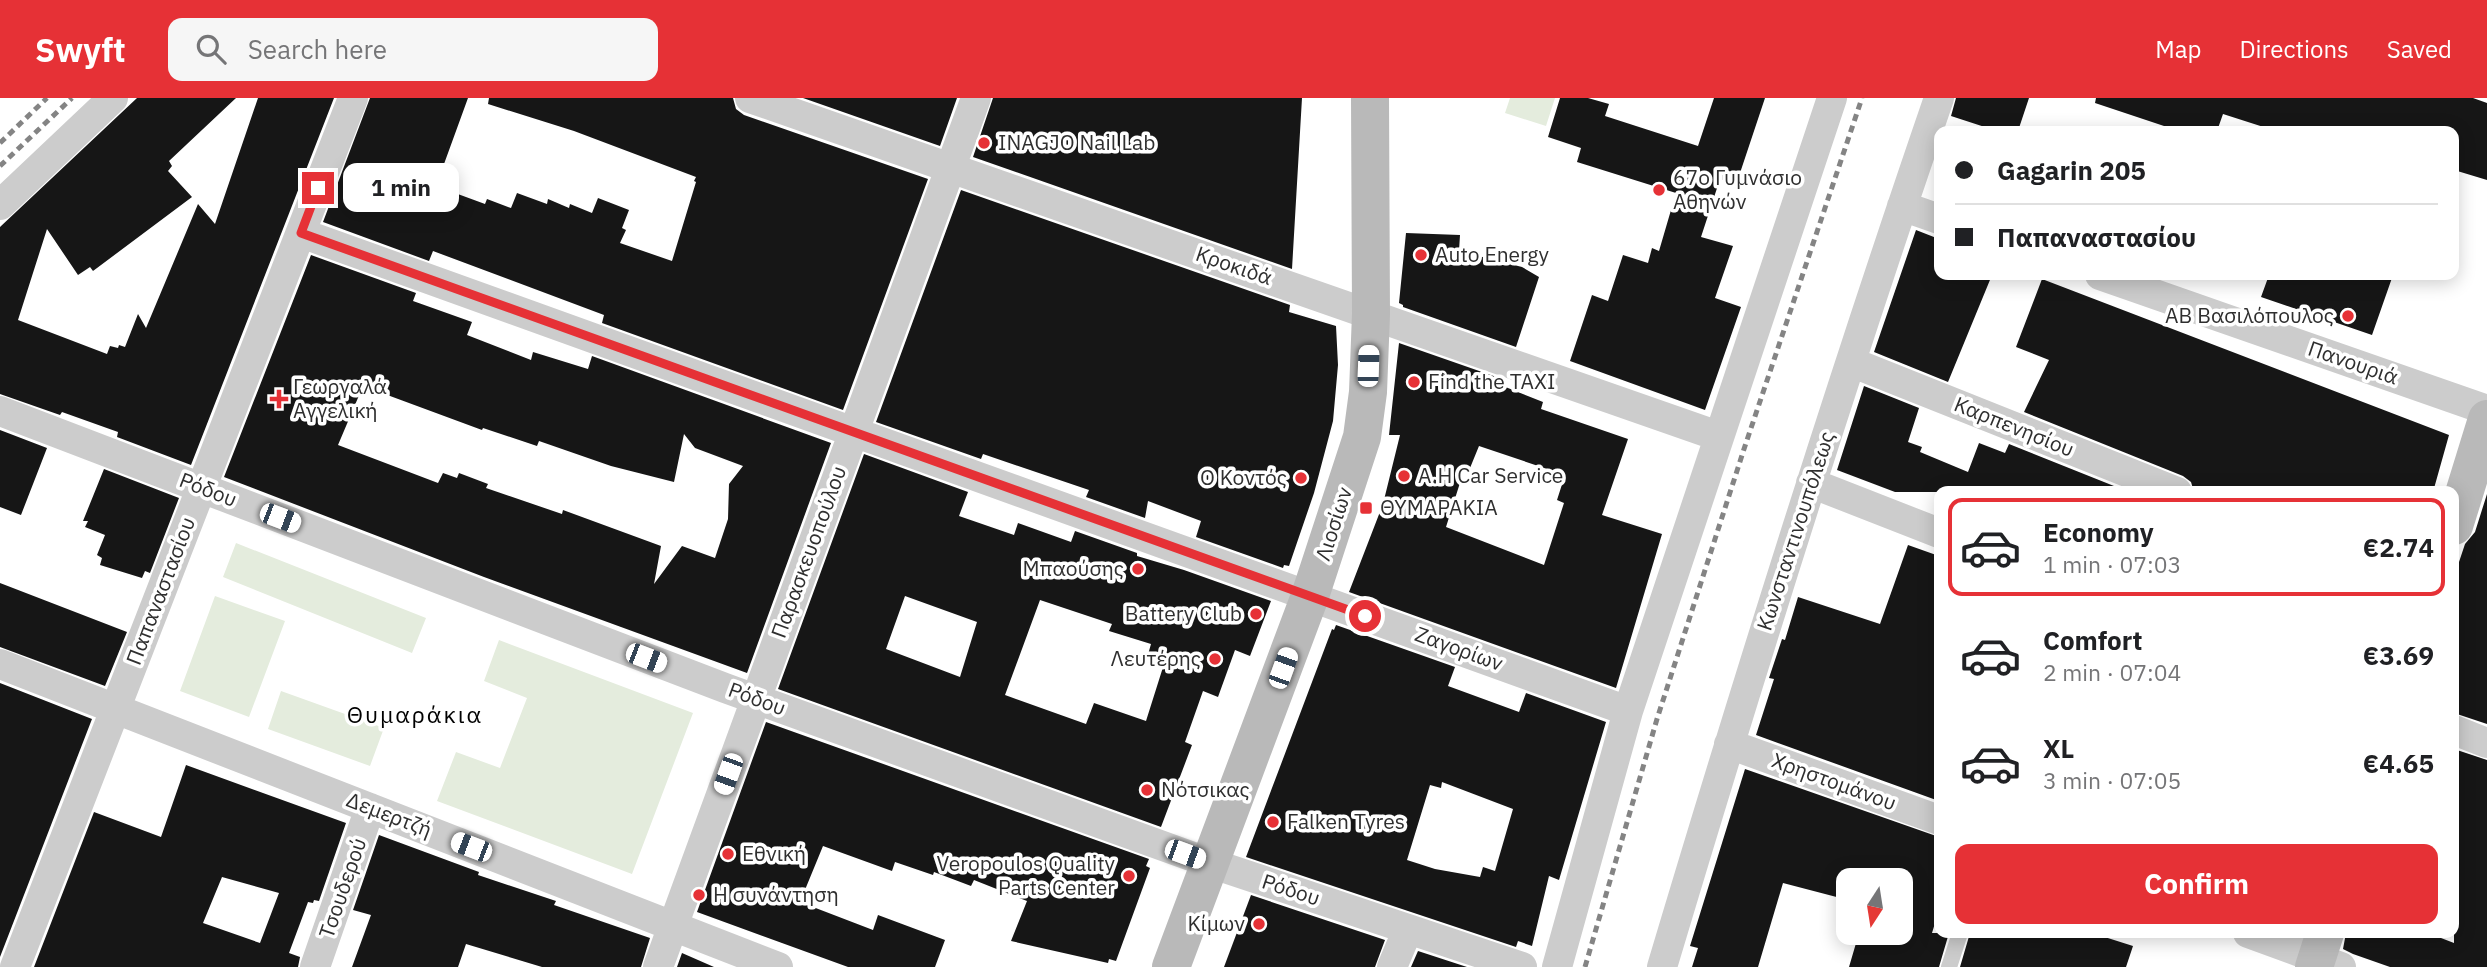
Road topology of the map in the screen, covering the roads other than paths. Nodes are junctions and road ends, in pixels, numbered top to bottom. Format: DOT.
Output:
graph roads {
  1 [pos="114,98"];
  2 [pos="353,98"];
  3 [pos="750,98"];
  4 [pos="976,98"];
  5 [pos="1370,98"];
  6 [pos="1832,98"];
  7 [pos="1939,98"];
  8 [pos="950,168"];
  9 [pos="0,205"];
  10 [pos="1902,206"];
  11 [pos="1934,217"];
  12 [pos="301,233"];
  13 [pos="2114,280"];
  14 [pos="1371,314"];
  15 [pos="1851,362"];
  16 [pos="2487,410"];
  17 [pos="0,411"];
  18 [pos="2487,419"];
  19 [pos="853,432"];
  20 [pos="1718,436"];
  21 [pos="1811,483"];
  22 [pos="2162,486"];
  23 [pos="202,488"];
  24 [pos="2459,510"];
  25 [pos="1934,531"];
  26 [pos="1310,596"];
  27 [pos="0,664"];
  28 [pos="756,698"];
  29 [pos="116,709"];
  30 [pos="1628,711"];
  31 [pos="2459,732"];
  32 [pos="2487,743"];
  33 [pos="1729,744"];
  34 [pos="370,808"];
  35 [pos="1934,818"];
  36 [pos="1210,863"];
  37 [pos="673,926"];
  38 [pos="1408,929"];
  39 [pos="1958,938"];
  40 [pos="2265,938"];
  41 [pos="2324,956"];
  42 [pos="15,967"];
  43 [pos="315,967"];
  44 [pos="658,967"];
  45 [pos="778,967"];
  46 [pos="1171,967"];
  47 [pos="1392,967"];
  48 [pos="1522,967"];
  49 [pos="1557,967"];
  50 [pos="1662,967"];
  51 [pos="1949,967"];
  1 -- 9 [label="street"];
  2 -- 12 [label="street, Παπαναστασίου"];
  3 -- 8 [label="street, Κροκιδά"];
  4 -- 8 [label="street, Παρασκευοπούλου"];
  5 -- 14 [label="main road, Λιοσίων"];
  6 -- 20 [label="street"];
  7 -- 10 [label="street, Κωνσταντινουπόλεως"];
  8 -- 14 [label="street, Κροκιδά"];
  8 -- 19 [label="street, Παρασκευοπούλου"];
  10 -- 11 [label="street"];
  10 -- 15 [label="street, Κωνσταντινουπόλεως"];
  12 -- 19 [label="street, Ζαγορίων"];
  12 -- 23 [label="street, Παπαναστασίου"];
  13 -- 16 [label="street, Πανουριά"];
  14 -- 20 [label="street, Κροκιδά"];
  14 -- 26 [label="main road, Λιοσίων"];
  15 -- 21 [label="street, Κωνσταντινουπόλεως"];
  15 -- 22 [label="street, Καρπενησίου"];
  17 -- 23 [label="street, Ρόδου"];
  18 -- 24 [label="main road"];
  19 -- 26 [label="street, Ζαγορίων"];
  19 -- 28 [label="street, Παρασκευοπούλου"];
  20 -- 30 [label="street"];
  21 -- 25 [label="street"];
  21 -- 33 [label="street, Κωνσταντινουπόλεως"];
  23 -- 28 [label="street, Ρόδου"];
  23 -- 29 [label="street, Παπαναστασίου"];
  26 -- 30 [label="street, Ζαγορίων"];
  26 -- 36 [label="main road, Λιοσίων"];
  27 -- 29 [label="street, Δεμερτζή"];
  28 -- 36 [label="street, Ρόδου"];
  28 -- 37 [label="street, Παρασκευοπούλου"];
  29 -- 34 [label="street, Δεμερτζή"];
  29 -- 42 [label="street, Παπαναστασίου"];
  30 -- 49 [label="street"];
  31 -- 32 [label="street"];
  33 -- 35 [label="street, Χρηστομάνου"];
  33 -- 50 [label="street, Κωνσταντινουπόλεως"];
  34 -- 37 [label="street, Δεμερτζή"];
  34 -- 43 [label="street, Τσουδερού"];
  36 -- 38 [label="street, Ρόδου"];
  36 -- 46 [label="main road, Λιοσίων"];
  37 -- 44 [label="street, Παρασκευοπούλου"];
  37 -- 45 [label="street, Δεμερτζή"];
  38 -- 47 [label="street"];
  38 -- 48 [label="street, Ρόδου"];
  39 -- 51 [label="lane"];
  40 -- 41 [label="street"];
}
